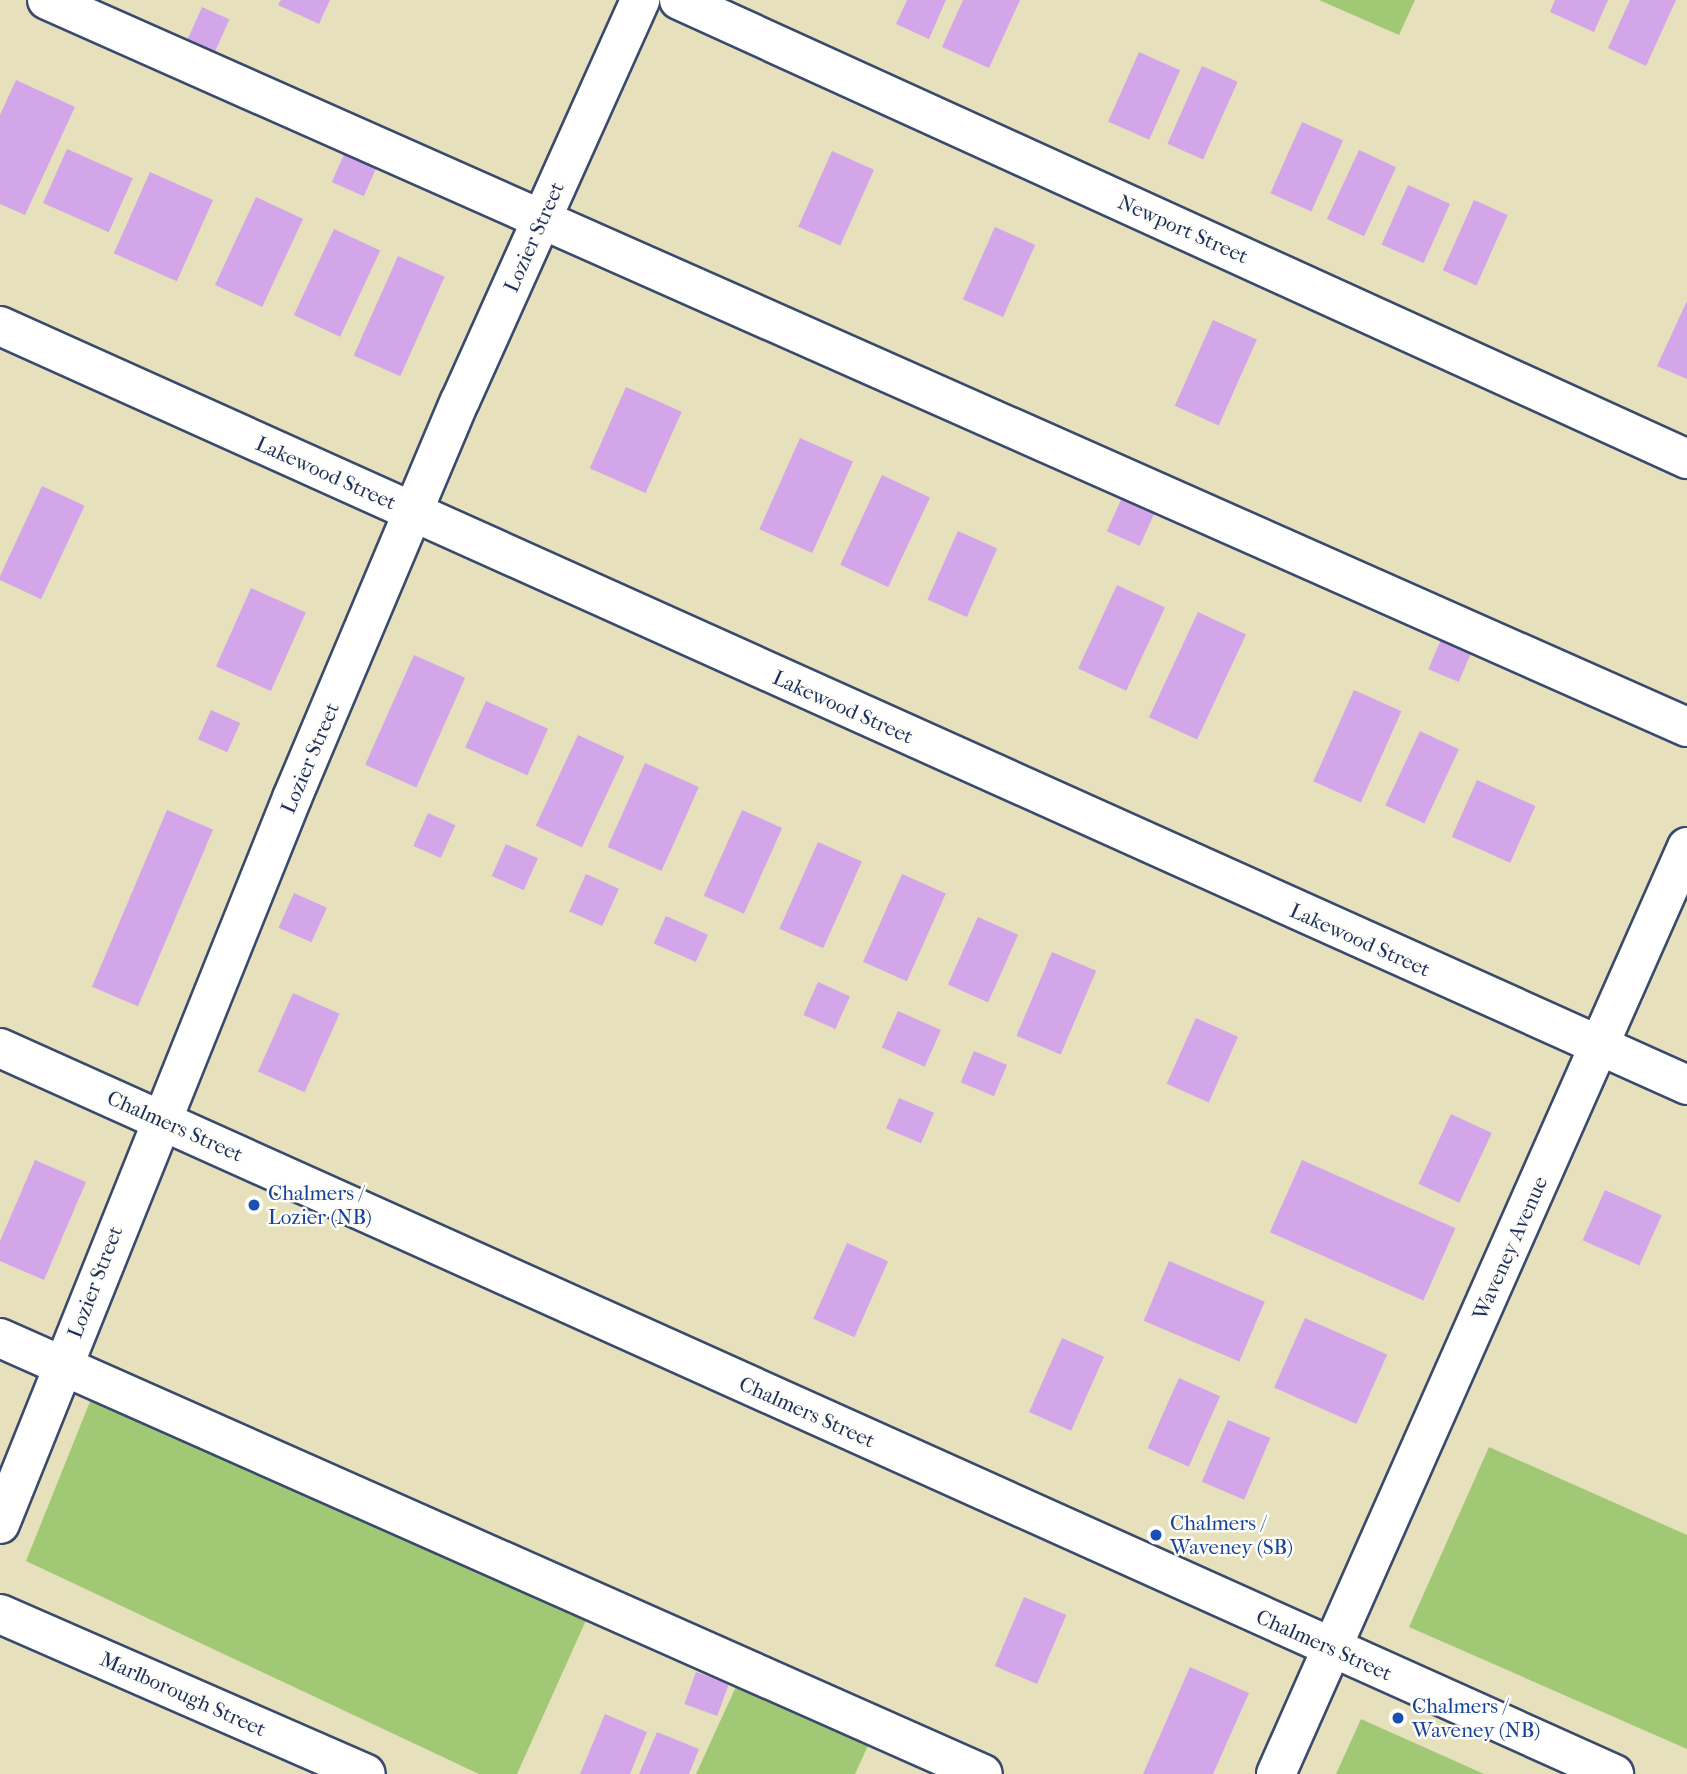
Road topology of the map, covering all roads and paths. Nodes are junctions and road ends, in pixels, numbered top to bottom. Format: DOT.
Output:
graph roads {
  1 [pos="47,0"];
  2 [pos="640,0"];
  3 [pos="678,0"];
  4 [pos="541,220"];
  5 [pos="0,326"];
  6 [pos="1687,459"];
  7 [pos="413,512"];
  8 [pos="1687,727"];
  9 [pos="1687,847"];
  10 [pos="0,1048"];
  11 [pos="1598,1048"];
  12 [pos="1687,1086"];
  13 [pos="161,1119"];
  14 [pos="0,1338"];
  15 [pos="62,1366"];
  16 [pos="0,1524"];
  17 [pos="0,1614"];
  18 [pos="1332,1648"];
  19 [pos="366,1774"];
  20 [pos="983,1774"];
  21 [pos="1276,1774"];
  22 [pos="1614,1774"];
  1 -- 4 [label="street"];
  2 -- 4 [label="street, Lozier Street"];
  3 -- 6 [label="street, Newport Street"];
  4 -- 7 [label="street, Lozier Street"];
  4 -- 8 [label="street"];
  5 -- 7 [label="street, Lakewood Street"];
  7 -- 11 [label="street, Lakewood Street"];
  7 -- 13 [label="street, Lozier Street"];
  9 -- 11 [label="street, Waveney Avenue"];
  10 -- 13 [label="street, Chalmers Street"];
  11 -- 12 [label="street, Lakewood Street"];
  11 -- 18 [label="street, Waveney Avenue"];
  13 -- 15 [label="street, Lozier Street"];
  13 -- 18 [label="street, Chalmers Street"];
  14 -- 15 [label="street"];
  15 -- 16 [label="street, Lozier Street"];
  15 -- 20 [label="street"];
  17 -- 19 [label="street, Marlborough Street"];
  18 -- 21 [label="street, Waveney Avenue"];
  18 -- 22 [label="street, Chalmers Street"];
}
